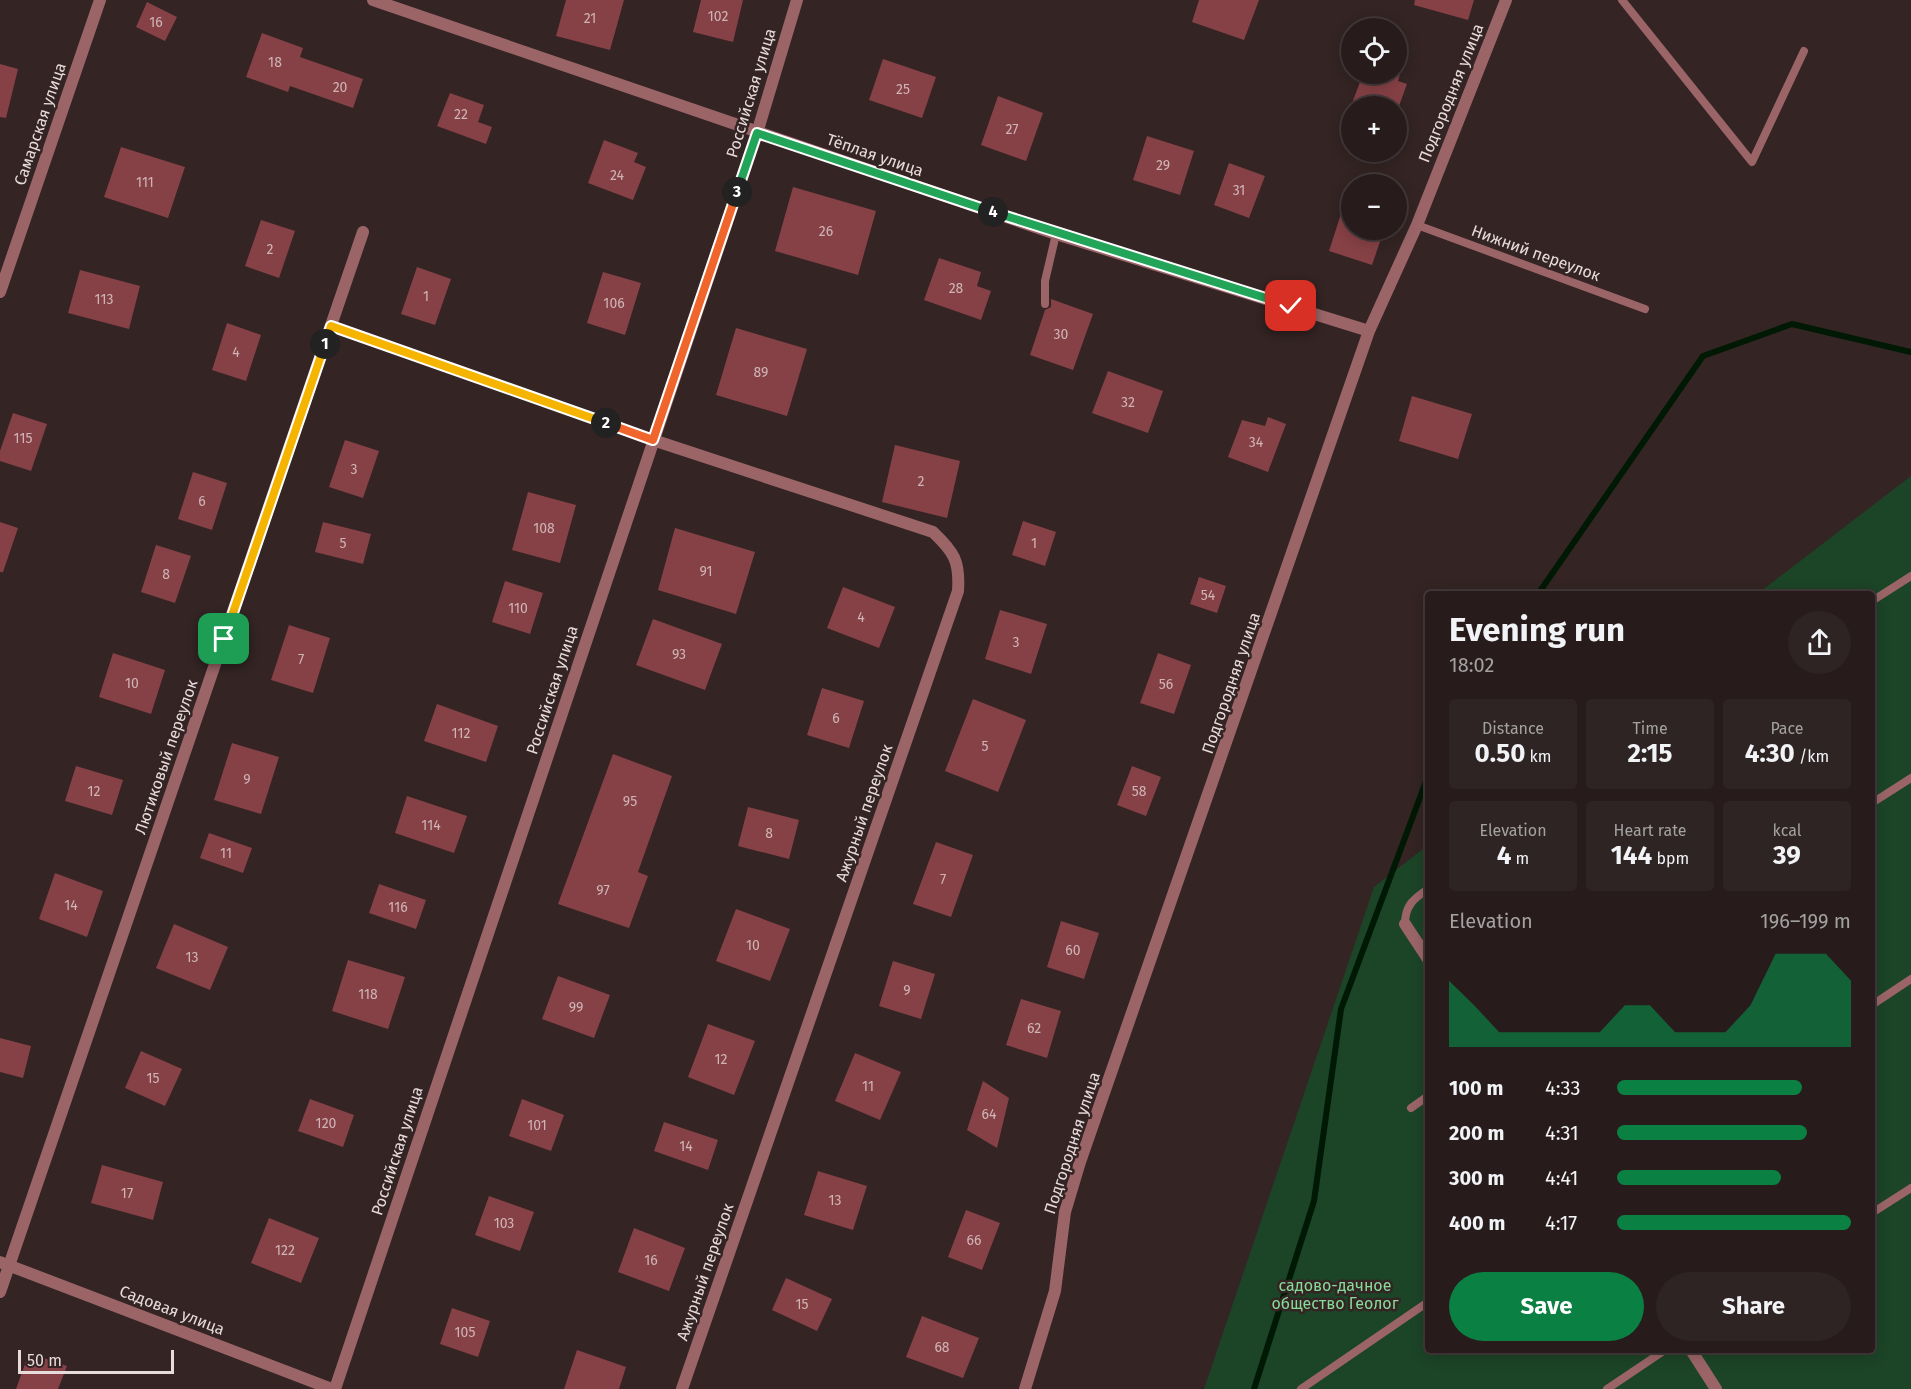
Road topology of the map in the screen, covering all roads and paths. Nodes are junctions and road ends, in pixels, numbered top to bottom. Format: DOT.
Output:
graph roads {
  1 [pos="100,0"];
  2 [pos="373,0"];
  3 [pos="796,0"];
  4 [pos="1506,0"];
  5 [pos="1622,0"];
  6 [pos="1804,51"];
  7 [pos="757,133"];
  8 [pos="1417,225"];
  9 [pos="363,232"];
  10 [pos="1056,234"];
  11 [pos="0,292"];
  12 [pos="1045,304"];
  13 [pos="1645,309"];
  14 [pos="331,326"];
  15 [pos="1369,331"];
  16 [pos="653,440"];
  17 [pos="1911,576"];
  18 [pos="1875,599"];
  19 [pos="1911,778"];
  20 [pos="1875,801"];
  21 [pos="1425,891"];
  22 [pos="1405,924"];
  23 [pos="1425,954"];
  24 [pos="1911,979"];
  25 [pos="1875,1003"];
  26 [pos="1425,1098"];
  27 [pos="1411,1108"];
  28 [pos="1911,1188"];
  29 [pos="1875,1212"];
  30 [pos="5,1263"];
  31 [pos="0,1293"];
  32 [pos="1425,1304"];
  33 [pos="1661,1353"];
  34 [pos="1693,1353"];
  35 [pos="333,1389"];
  36 [pos="682,1389"];
  37 [pos="1025,1389"];
  38 [pos="1301,1389"];
  39 [pos="1607,1389"];
  40 [pos="1716,1389"];
  1 -- 11 [label="street, Самарская улица"];
  2 -- 7 [label="street, Тёплая улица"];
  3 -- 7 [label="street, Российская улица"];
  4 -- 8 [label="street, Подгородняя улица"];
  5 -- 6 [label="lane"];
  7 -- 10 [label="street, Тёплая улица"];
  7 -- 16 [label="street, Российская улица"];
  8 -- 13 [label="lane, Нижний переулок"];
  8 -- 15 [label="street, Подгородняя улица"];
  9 -- 14 [label="street, Лютиковый переулок"];
  10 -- 12 [label="lane"];
  10 -- 15 [label="street, Тёплая улица"];
  14 -- 16 [label="lane"];
  14 -- 30 [label="street, Лютиковый переулок"];
  15 -- 37 [label="street, Подгородняя улица"];
  16 -- 35 [label="street, Российская улица"];
  16 -- 36 [label="street, Ажурный переулок"];
  17 -- 18 [label="lane"];
  19 -- 20 [label="lane"];
  21 -- 22 [label="lane"];
  22 -- 23 [label="street"];
  24 -- 25 [label="lane"];
  26 -- 27 [label="lane"];
  28 -- 29 [label="lane"];
  30 -- 31 [label="street, Лютиковый переулок"];
  30 -- 35 [label="street, Садовая улица"];
  32 -- 38 [label="lane"];
  33 -- 39 [label="lane"];
  34 -- 40 [label="street"];
}
